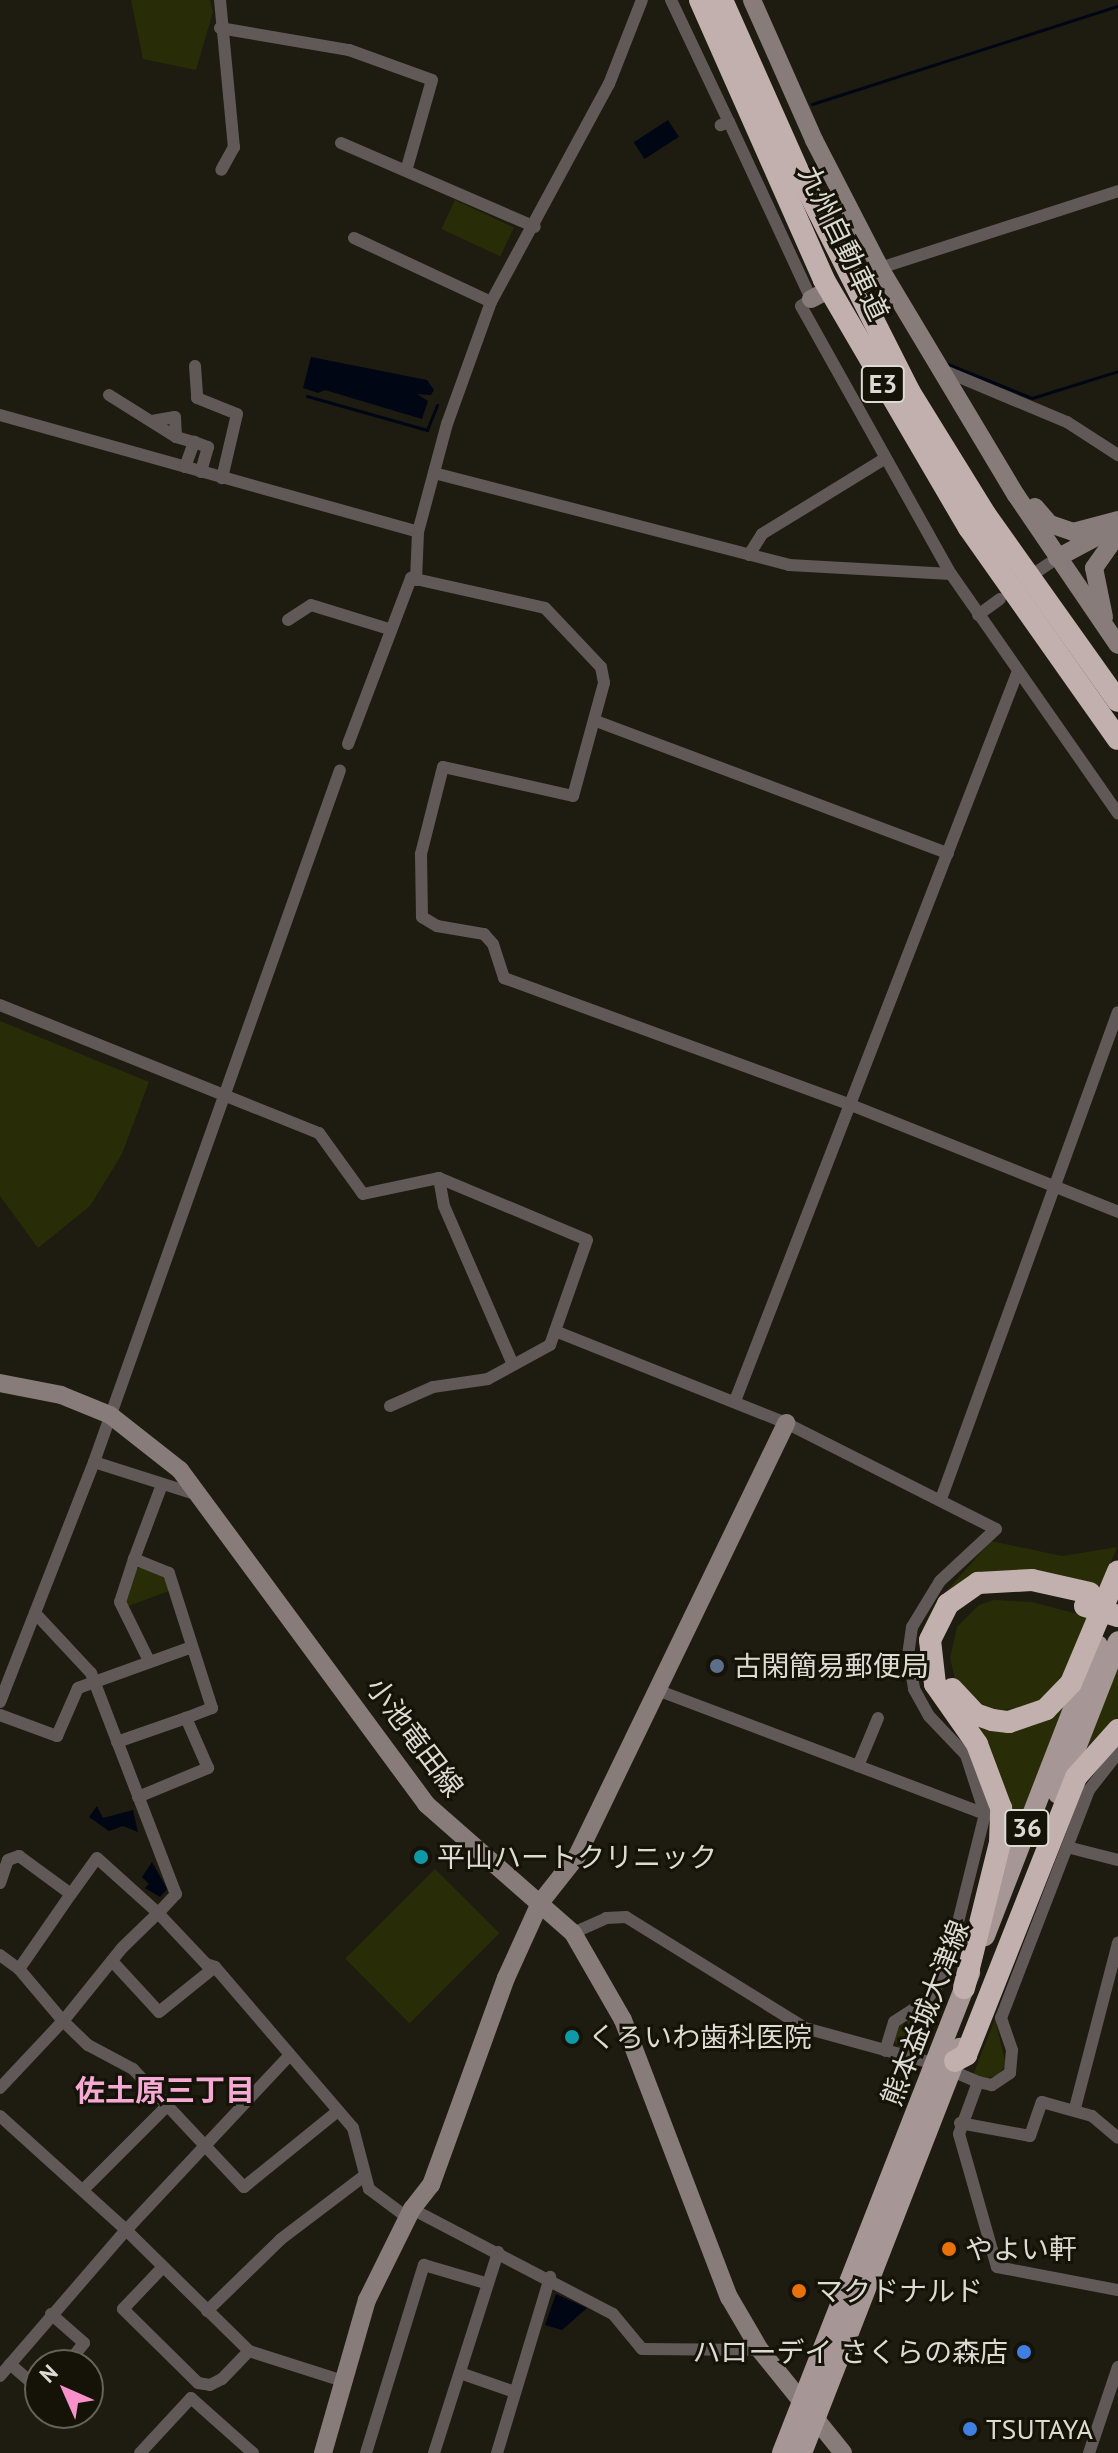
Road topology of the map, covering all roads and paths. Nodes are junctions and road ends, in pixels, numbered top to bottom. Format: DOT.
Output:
graph roads {
  1 [pos="220,0"];
  2 [pos="642,0"];
  3 [pos="671,0"];
  4 [pos="700,0"];
  5 [pos="722,0"];
  6 [pos="752,0"];
  7 [pos="220,28"];
  8 [pos="341,143"];
  9 [pos="407,168"];
  10 [pos="221,170"];
  11 [pos="1118,191"];
  12 [pos="535,227"];
  13 [pos="354,238"];
  14 [pos="880,268"];
  15 [pos="861,277"];
  16 [pos="491,302"];
  17 [pos="195,366"];
  18 [pos="937,367"];
  19 [pos="109,395"];
  20 [pos="0,415"];
  21 [pos="194,442"];
  22 [pos="990,453"];
  23 [pos="1118,455"];
  24 [pos="886,458"];
  25 [pos="185,467"];
  26 [pos="201,472"];
  27 [pos="434,473"];
  28 [pos="222,478"];
  29 [pos="1117,527"];
  30 [pos="418,532"];
  31 [pos="749,555"];
  32 [pos="1057,558"];
  33 [pos="1035,573"];
  34 [pos="951,574"];
  35 [pos="416,580"];
  36 [pos="1000,599"];
  37 [pos="978,615"];
  38 [pos="288,620"];
  39 [pos="389,629"];
  40 [pos="1115,641"];
  41 [pos="1018,671"];
  42 [pos="1118,701"];
  43 [pos="596,721"];
  44 [pos="1118,739"];
  45 [pos="348,744"];
  46 [pos="340,770"];
  47 [pos="1118,813"];
  48 [pos="948,853"];
  49 [pos="0,1005"];
  50 [pos="1118,1012"];
  51 [pos="225,1092"];
  52 [pos="851,1105"];
  53 [pos="439,1178"];
  54 [pos="1051,1187"];
  55 [pos="1118,1212"];
  56 [pos="555,1331"];
  57 [pos="513,1365"];
  58 [pos="0,1383"];
  59 [pos="735,1401"];
  60 [pos="390,1406"];
  61 [pos="110,1415"];
  62 [pos="786,1423"];
  63 [pos="94,1462"];
  64 [pos="161,1487"];
  65 [pos="203,1496"];
  66 [pos="941,1499"];
  67 [pos="134,1559"];
  68 [pos="1118,1571"];
  69 [pos="1118,1593"];
  70 [pos="1087,1600"];
  71 [pos="1118,1601"];
  72 [pos="35,1613"];
  73 [pos="1118,1616"];
  74 [pos="1118,1641"];
  75 [pos="192,1647"];
  76 [pos="149,1661"];
  77 [pos="0,1662"];
  78 [pos="14,1666"];
  79 [pos="95,1682"];
  80 [pos="657,1690"];
  81 [pos="0,1702"];
  82 [pos="0,1715"];
  83 [pos="186,1718"];
  84 [pos="878,1718"];
  85 [pos="1118,1730"];
  86 [pos="117,1742"];
  87 [pos="1118,1753"];
  88 [pos="858,1766"];
  89 [pos="138,1797"];
  90 [pos="985,1814"];
  91 [pos="1067,1847"];
  92 [pos="1118,1860"];
  93 [pos="0,1883"];
  94 [pos="71,1894"];
  95 [pos="540,1903"];
  96 [pos="158,1913"];
  97 [pos="573,1933"];
  98 [pos="1117,1949"];
  99 [pos="0,1955"];
  100 [pos="112,1961"];
  101 [pos="215,1967"];
  102 [pos="19,1969"];
  103 [pos="964,1988"];
  104 [pos="63,2021"];
  105 [pos="885,2051"];
  106 [pos="288,2057"];
  107 [pos="947,2065"];
  108 [pos="978,2082"];
  109 [pos="0,2088"];
  110 [pos="167,2106"];
  111 [pos="1075,2108"];
  112 [pos="338,2111"];
  113 [pos="0,2116"];
  114 [pos="960,2123"];
  115 [pos="1118,2138"];
  116 [pos="205,2146"];
  117 [pos="364,2176"];
  118 [pos="84,2189"];
  119 [pos="410,2214"];
  120 [pos="126,2230"];
  121 [pos="498,2252"];
  122 [pos="163,2267"];
  123 [pos="550,2277"];
  124 [pos="485,2283"];
  125 [pos="1118,2290"];
  126 [pos="207,2311"];
  127 [pos="51,2314"];
  128 [pos="79,2349"];
  129 [pos="760,2350"];
  130 [pos="249,2351"];
  131 [pos="10,2364"];
  132 [pos="1118,2367"];
  133 [pos="460,2373"];
  134 [pos="0,2376"];
  135 [pos="24,2376"];
  136 [pos="346,2382"];
  137 [pos="515,2392"];
  138 [pos="810,2409"];
  139 [pos="140,2453"];
  140 [pos="253,2453"];
  141 [pos="323,2453"];
  142 [pos="366,2453"];
  143 [pos="434,2453"];
  144 [pos="497,2453"];
  145 [pos="782,2453"];
  146 [pos="802,2453"];
  147 [pos="843,2453"];
  148 [pos="1089,2453"];
  1 -- 7 [label="street"];
  2 -- 12 [label="street"];
  3 -- 24 [label="street"];
  4 -- 44 [label="highway, 九州自動車道 / E3"];
  5 -- 42 [label="highway, 九州自動車道 / E3"];
  6 -- 14 [label="street"];
  7 -- 9 [label="street"];
  7 -- 10 [label="street"];
  8 -- 9 [label="street"];
  9 -- 12 [label="street"];
  11 -- 14 [label="street"];
  12 -- 16 [label="street"];
  13 -- 16 [label="street"];
  14 -- 15 [label="street"];
  14 -- 18 [label="street"];
  16 -- 27 [label="street"];
  17 -- 28 [label="street"];
  18 -- 22 [label="street"];
  18 -- 23 [label="street"];
  19 -- 21 [label="street"];
  20 -- 25 [label="street"];
  21 -- 25 [label="street"];
  21 -- 26 [label="street"];
  22 -- 29 [label="street"];
  22 -- 32 [label="street"];
  24 -- 31 [label="street"];
  24 -- 34 [label="street"];
  25 -- 26 [label="street"];
  26 -- 28 [label="street"];
  27 -- 30 [label="street"];
  27 -- 31 [label="street"];
  28 -- 30 [label="street"];
  29 -- 32 [label="street"];
  29 -- 40 [label="street"];
  30 -- 35 [label="street"];
  31 -- 34 [label="street"];
  32 -- 33 [label="street"];
  32 -- 40 [label="street"];
  34 -- 37 [label="street"];
  35 -- 39 [label="street"];
  35 -- 43 [label="street"];
  36 -- 37 [label="street"];
  37 -- 41 [label="street"];
  38 -- 39 [label="street"];
  39 -- 45 [label="street"];
  41 -- 47 [label="street"];
  41 -- 48 [label="street"];
  43 -- 48 [label="street"];
  43 -- 52 [label="street"];
  46 -- 51 [label="street"];
  48 -- 52 [label="street"];
  49 -- 51 [label="street"];
  50 -- 54 [label="street"];
  51 -- 53 [label="street"];
  51 -- 61 [label="street"];
  52 -- 54 [label="street"];
  52 -- 59 [label="street"];
  53 -- 56 [label="street"];
  53 -- 57 [label="street"];
  54 -- 55 [label="street"];
  54 -- 66 [label="street"];
  56 -- 57 [label="street"];
  56 -- 59 [label="street"];
  57 -- 60 [label="street"];
  58 -- 61 [label="street, 小池竜田線"];
  59 -- 62 [label="street"];
  61 -- 63 [label="street"];
  61 -- 65 [label="street, 小池竜田線"];
  62 -- 66 [label="street"];
  62 -- 80 [label="street"];
  63 -- 64 [label="street"];
  63 -- 72 [label="street"];
  64 -- 65 [label="street"];
  64 -- 67 [label="street"];
  65 -- 95 [label="street, 小池竜田線"];
  66 -- 90 [label="street"];
  67 -- 75 [label="street"];
  67 -- 76 [label="street"];
  68 -- 70 [label="highway"];
  69 -- 103 [label="main road, 熊本益城大津線 / 36"];
  70 -- 71 [label="highway"];
  70 -- 73 [label="highway, bridge"];
  70 -- 103 [label="highway"];
  72 -- 78 [label="street"];
  72 -- 79 [label="street"];
  74 -- 107 [label="main road, 熊本益城大津線 / 36"];
  75 -- 76 [label="street"];
  75 -- 83 [label="street"];
  76 -- 79 [label="street"];
  77 -- 78 [label="street"];
  78 -- 81 [label="street"];
  79 -- 82 [label="street"];
  79 -- 86 [label="street"];
  80 -- 88 [label="street"];
  80 -- 95 [label="street"];
  83 -- 86 [label="street"];
  83 -- 89 [label="street"];
  84 -- 88 [label="street"];
  85 -- 107 [label="highway"];
  86 -- 89 [label="street"];
  87 -- 91 [label="street"];
  88 -- 90 [label="street"];
  89 -- 96 [label="street"];
  90 -- 105 [label="street"];
  91 -- 92 [label="street"];
  91 -- 108 [label="street"];
  93 -- 94 [label="street"];
  94 -- 96 [label="street"];
  94 -- 102 [label="street"];
  95 -- 97 [label="street, 小池竜田線"];
  95 -- 119 [label="street"];
  96 -- 100 [label="street"];
  96 -- 101 [label="street"];
  97 -- 105 [label="street"];
  97 -- 129 [label="street, 小池竜田線"];
  98 -- 111 [label="street"];
  99 -- 102 [label="street"];
  100 -- 101 [label="street"];
  100 -- 104 [label="street"];
  101 -- 106 [label="street"];
  102 -- 104 [label="street"];
  103 -- 107 [label="main road, 熊本益城大津線 / 36"];
  104 -- 109 [label="street"];
  104 -- 110 [label="street"];
  105 -- 107 [label="street"];
  106 -- 112 [label="street"];
  106 -- 116 [label="street"];
  107 -- 108 [label="street"];
  107 -- 138 [label="main road, 熊本益城大津線 / 36"];
  108 -- 114 [label="street"];
  110 -- 116 [label="street"];
  110 -- 118 [label="street"];
  111 -- 114 [label="street"];
  111 -- 115 [label="street"];
  112 -- 116 [label="street"];
  112 -- 117 [label="street"];
  113 -- 118 [label="street"];
  114 -- 125 [label="street"];
  116 -- 120 [label="street"];
  117 -- 119 [label="street"];
  117 -- 126 [label="street"];
  118 -- 120 [label="street"];
  119 -- 121 [label="street"];
  119 -- 136 [label="street"];
  120 -- 122 [label="street"];
  120 -- 127 [label="street"];
  121 -- 123 [label="street"];
  121 -- 124 [label="street"];
  122 -- 126 [label="street"];
  122 -- 130 [label="street"];
  123 -- 129 [label="street"];
  123 -- 137 [label="street"];
  124 -- 133 [label="street"];
  124 -- 142 [label="street"];
  126 -- 130 [label="street"];
  127 -- 128 [label="street"];
  127 -- 131 [label="street"];
  129 -- 138 [label="street, 小池竜田線"];
  130 -- 136 [label="street"];
  131 -- 134 [label="street"];
  131 -- 135 [label="street"];
  132 -- 148 [label="street"];
  133 -- 137 [label="street"];
  133 -- 143 [label="street"];
  136 -- 141 [label="street"];
  137 -- 144 [label="street"];
  138 -- 145 [label="main road, 熊本益城大津線 / 36"];
  138 -- 146 [label="main road, 熊本益城大津線 / 36"];
  138 -- 147 [label="street, 小池竜田線"];
  139 -- 140 [label="street"];
}
